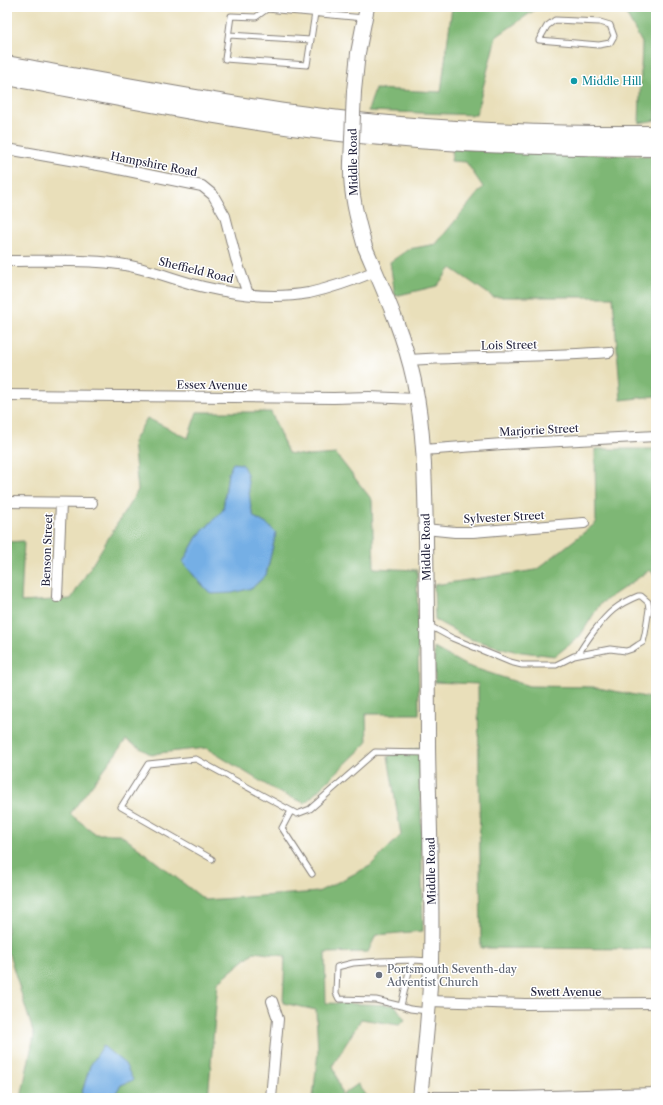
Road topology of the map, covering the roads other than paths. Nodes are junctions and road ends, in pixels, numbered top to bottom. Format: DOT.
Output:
graph roads {
  1 [pos="366,12"];
  2 [pos="315,13"];
  3 [pos="229,35"];
  4 [pos="311,40"];
  5 [pos="538,40"];
  6 [pos="7,64"];
  7 [pos="7,77"];
  8 [pos="656,134"];
  9 [pos="656,148"];
  10 [pos="7,149"];
  11 [pos="7,261"];
  12 [pos="376,271"];
  13 [pos="248,294"];
  14 [pos="609,352"];
  15 [pos="409,360"];
  16 [pos="7,395"];
  17 [pos="417,398"];
  18 [pos="656,436"];
  19 [pos="423,450"];
  20 [pos="7,502"];
  21 [pos="61,503"];
  22 [pos="92,503"];
  23 [pos="584,524"];
  24 [pos="425,529"];
  25 [pos="58,597"];
  26 [pos="427,625"];
  27 [pos="578,655"];
  28 [pos="428,753"];
  29 [pos="292,811"];
  30 [pos="212,859"];
  31 [pos="312,874"];
  32 [pos="413,960"];
  33 [pos="431,961"];
  34 [pos="272,1001"];
  35 [pos="656,1003"];
  36 [pos="401,1006"];
  37 [pos="429,1006"];
  38 [pos="656,1093"];
  39 [pos="271,1098"];
  40 [pos="420,1098"];
  1 -- 2 [label="lane"];
  1 -- 12 [label="main road, Middle Road, bridge"];
  2 -- 3 [label="lane"];
  2 -- 4 [label="lane"];
  3 -- 4 [label="lane"];
  3 -- 4 [label="lane"];
  5 -- 5 [label="lane"];
  6 -- 8 [label="main road"];
  7 -- 9 [label="main road"];
  10 -- 13 [label="street, Hampshire Road"];
  11 -- 13 [label="street, Sheffield Road"];
  12 -- 13 [label="street, Sheffield Road"];
  12 -- 15 [label="main road, Middle Road"];
  14 -- 15 [label="street, Lois Street"];
  15 -- 17 [label="main road, Middle Road"];
  16 -- 17 [label="street, Essex Avenue"];
  17 -- 19 [label="main road, Middle Road"];
  18 -- 19 [label="street, Marjorie Street"];
  19 -- 24 [label="main road, Middle Road"];
  20 -- 21 [label="street"];
  21 -- 22 [label="street"];
  21 -- 25 [label="street, Benson Street"];
  23 -- 24 [label="street, Sylvester Street"];
  24 -- 26 [label="main road, Middle Road"];
  26 -- 27 [label="lane"];
  26 -- 28 [label="main road, Middle Road"];
  27 -- 27 [label="lane"];
  28 -- 29 [label="lane"];
  28 -- 33 [label="main road, Middle Road"];
  29 -- 30 [label="lane"];
  29 -- 31 [label="lane"];
  32 -- 33 [label="lane"];
  32 -- 36 [label="lane"];
  32 -- 36 [label="lane"];
  33 -- 37 [label="main road, Middle Road"];
  34 -- 39 [label="street"];
  35 -- 37 [label="street, Swett Avenue"];
  36 -- 37 [label="lane"];
  37 -- 40 [label="main road, Middle Road"];
  38 -- 40 [label="street"];
}
